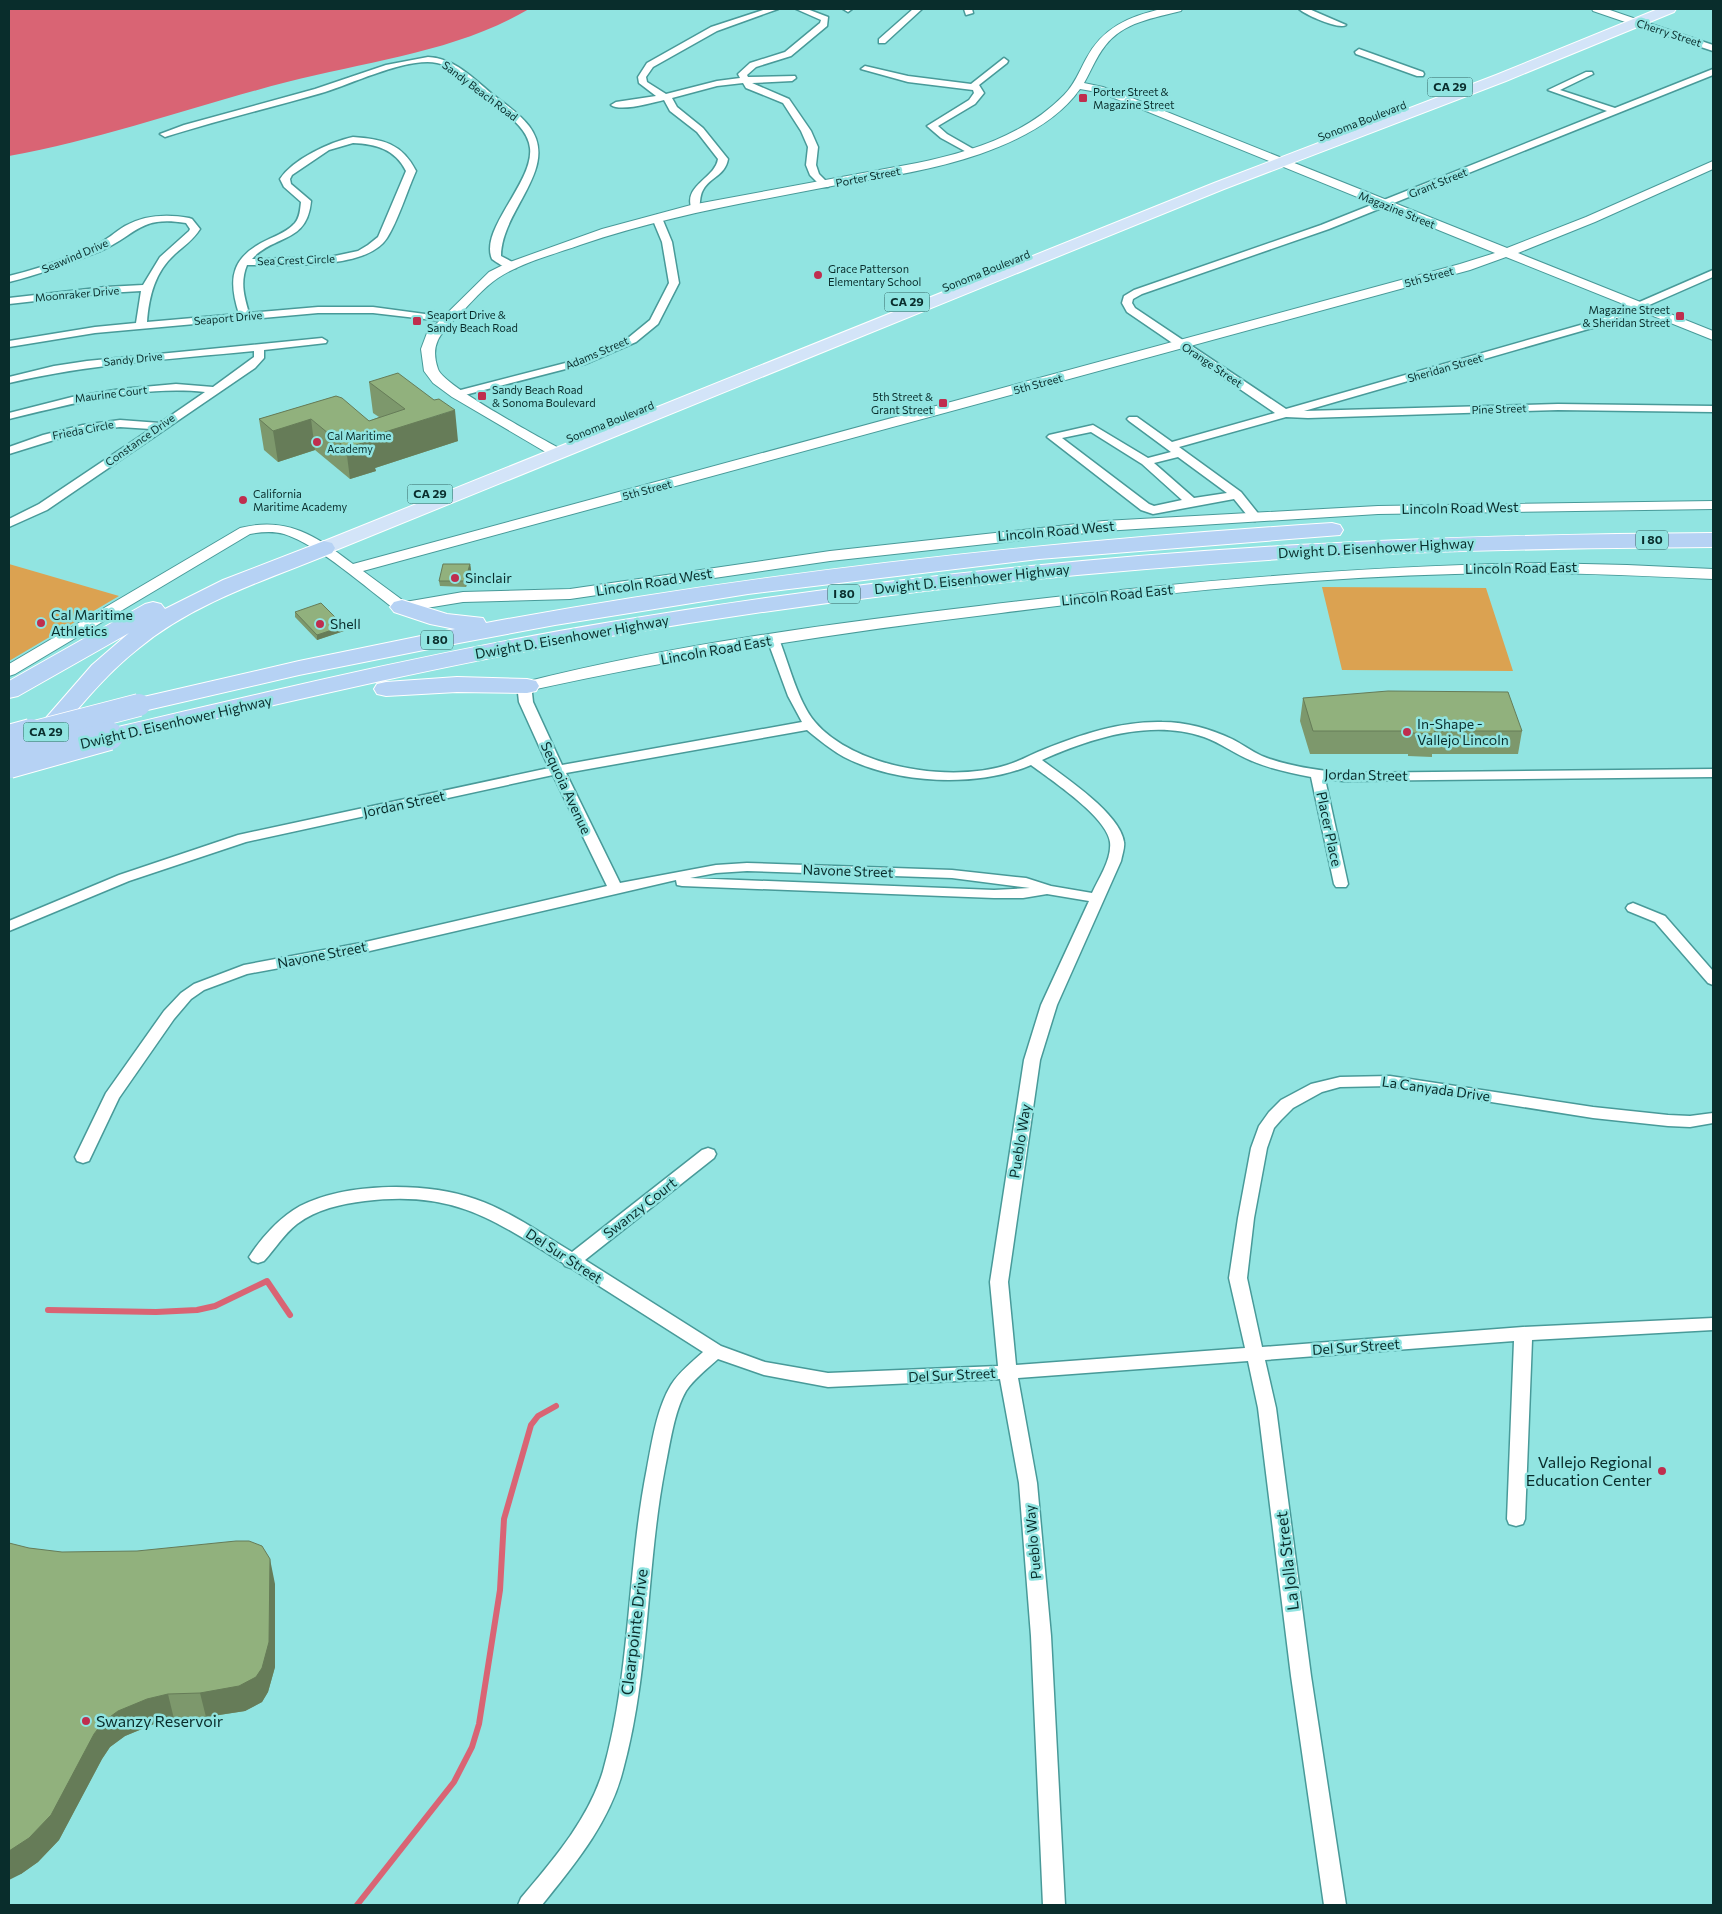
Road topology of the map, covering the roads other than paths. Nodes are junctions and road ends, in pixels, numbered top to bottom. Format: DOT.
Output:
graph roads {
  1 [pos="774,9"];
  2 [pos="800,9"];
  3 [pos="918,9"];
  4 [pos="1176,9"];
  5 [pos="1303,9"];
  6 [pos="1597,9"];
  7 [pos="1669,9"];
  8 [pos="1635,22"];
  9 [pos="1342,25"];
  10 [pos="882,41"];
  11 [pos="1713,48"];
  12 [pos="1359,52"];
  13 [pos="1004,61"];
  14 [pos="866,69"];
  15 [pos="1713,72"];
  16 [pos="1420,74"];
  17 [pos="1589,74"];
  18 [pos="792,78"];
  19 [pos="745,81"];
  20 [pos="1080,86"];
  21 [pos="972,87"];
  22 [pos="667,98"];
  23 [pos="616,105"];
  24 [pos="1616,111"];
  25 [pos="164,134"];
  26 [pos="972,152"];
  27 [pos="1274,160"];
  28 [pos="1713,165"];
  29 [pos="824,185"];
  30 [pos="1384,205"];
  31 [pos="695,208"];
  32 [pos="658,218"];
  33 [pos="1507,254"];
  34 [pos="243,262"];
  35 [pos="512,266"];
  36 [pos="1713,273"];
  37 [pos="9,279"];
  38 [pos="145,288"];
  39 [pos="9,300"];
  40 [pos="1639,307"];
  41 [pos="245,317"];
  42 [pos="1141,317"];
  43 [pos="447,320"];
  44 [pos="141,326"];
  45 [pos="1713,336"];
  46 [pos="322,341"];
  47 [pos="9,344"];
  48 [pos="1183,345"];
  49 [pos="259,347"];
  50 [pos="9,380"];
  51 [pos="214,390"];
  52 [pos="1357,393"];
  53 [pos="457,394"];
  54 [pos="1713,409"];
  55 [pos="1381,412"];
  56 [pos="1284,413"];
  57 [pos="9,416"];
  58 [pos="1133,419"];
  59 [pos="160,426"];
  60 [pos="1176,450"];
  61 [pos="9,451"];
  62 [pos="554,451"];
  63 [pos="1146,462"];
  64 [pos="1237,496"];
  65 [pos="1191,502"];
  66 [pos="1713,505"];
  67 [pos="1255,517"];
  68 [pos="1713,522"];
  69 [pos="9,523"];
  70 [pos="1591,540"];
  71 [pos="1713,540"];
  72 [pos="318,544"];
  73 [pos="1713,552"];
  74 [pos="351,570"];
  75 [pos="1713,574"];
  76 [pos="737,589"];
  77 [pos="402,607"];
  78 [pos="773,639"];
  79 [pos="9,671"];
  80 [pos="528,686"];
  81 [pos="9,691"];
  82 [pos="192,694"];
  83 [pos="810,725"];
  84 [pos="109,736"];
  85 [pos="9,739"];
  86 [pos="1032,759"];
  87 [pos="9,764"];
  88 [pos="9,768"];
  89 [pos="558,770"];
  90 [pos="1713,773"];
  91 [pos="1318,774"];
  92 [pos="1341,884"];
  93 [pos="615,888"];
  94 [pos="1097,898"];
  95 [pos="1632,908"];
  96 [pos="9,926"];
  97 [pos="1712,977"];
  98 [pos="1713,1118"];
  99 [pos="708,1154"];
  100 [pos="83,1156"];
  101 [pos="1246,1218"];
  102 [pos="258,1257"];
  103 [pos="571,1262"];
  104 [pos="1713,1324"];
  105 [pos="1523,1334"];
  106 [pos="715,1351"];
  107 [pos="1255,1354"];
  108 [pos="1008,1372"];
  109 [pos="1516,1518"];
  110 [pos="529,1905"];
  111 [pos="1054,1905"];
  112 [pos="1335,1905"];
  1 -- 22 [label="street"];
  2 -- 19 [label="street"];
  3 -- 10 [label="street"];
  4 -- 20 [label="street, Porter Street"];
  5 -- 9 [label="street"];
  6 -- 8 [label="street, Cherry Street"];
  7 -- 8 [label="main road, Sonoma Boulevard / CA 29"];
  8 -- 11 [label="street, Cherry Street"];
  8 -- 27 [label="main road, Sonoma Boulevard / CA 29"];
  12 -- 16 [label="street"];
  13 -- 21 [label="street"];
  14 -- 21 [label="street"];
  15 -- 24 [label="street, Grant Street"];
  17 -- 24 [label="street"];
  18 -- 19 [label="street"];
  19 -- 22 [label="street"];
  19 -- 29 [label="street"];
  20 -- 26 [label="street, Porter Street"];
  20 -- 27 [label="street, Magazine Street"];
  21 -- 26 [label="street"];
  22 -- 23 [label="street"];
  22 -- 31 [label="street"];
  24 -- 30 [label="street, Grant Street"];
  25 -- 35 [label="street, Sandy Beach Road"];
  26 -- 29 [label="street, Porter Street"];
  27 -- 30 [label="street, Magazine Street"];
  27 -- 62 [label="main road, Sonoma Boulevard / CA 29"];
  28 -- 33 [label="street, 5th Street"];
  29 -- 31 [label="street, Porter Street"];
  30 -- 33 [label="street, Magazine Street"];
  30 -- 42 [label="street, Grant Street"];
  31 -- 32 [label="street, Porter Street"];
  32 -- 35 [label="street, Porter Street"];
  32 -- 53 [label="street, Adams Street"];
  33 -- 40 [label="street, Magazine Street"];
  33 -- 48 [label="street, 5th Street"];
  34 -- 34 [label="street, Sea Crest Circle"];
  34 -- 41 [label="street, Sea Crest Circle"];
  35 -- 43 [label="street"];
  36 -- 40 [label="street, Sheridan Street"];
  37 -- 38 [label="street, Seawind Drive"];
  38 -- 39 [label="street, Moonraker Drive"];
  38 -- 44 [label="street, Seawind Drive"];
  40 -- 45 [label="street, Magazine Street"];
  40 -- 52 [label="street, Sheridan Street"];
  41 -- 43 [label="street, Seaport Drive"];
  41 -- 44 [label="street, Seaport Drive"];
  42 -- 48 [label="street, Orange Street"];
  43 -- 53 [label="street"];
  44 -- 47 [label="street, Seaport Drive"];
  46 -- 49 [label="street, Sandy Drive"];
  48 -- 56 [label="street, Orange Street"];
  48 -- 74 [label="street, 5th Street"];
  49 -- 50 [label="street, Sandy Drive"];
  49 -- 51 [label="street, Constance Drive"];
  51 -- 57 [label="street, Maurine Court"];
  51 -- 59 [label="street, Constance Drive"];
  52 -- 55 [label="street"];
  52 -- 56 [label="street, Sheridan Street"];
  53 -- 62 [label="street"];
  54 -- 55 [label="street, Pine Street"];
  55 -- 56 [label="street, Pine Street"];
  56 -- 60 [label="street, Sheridan Street"];
  58 -- 60 [label="street"];
  59 -- 61 [label="street, Frieda Circle"];
  59 -- 69 [label="street, Constance Drive"];
  60 -- 63 [label="street, Sheridan Street"];
  60 -- 64 [label="street"];
  62 -- 72 [label="main road, Sonoma Boulevard / CA 29"];
  63 -- 65 [label="street"];
  63 -- 65 [label="street"];
  64 -- 65 [label="street"];
  64 -- 67 [label="street"];
  66 -- 67 [label="street, Lincoln Road West"];
  67 -- 77 [label="street, Lincoln Road West"];
  68 -- 76 [label="highway, Dwight D. Eisenhower Highway / I 80"];
  70 -- 71 [label="highway, Dwight D. Eisenhower Highway / I 80"];
  70 -- 73 [label="highway"];
  70 -- 84 [label="highway, Dwight D. Eisenhower Highway / I 80"];
  72 -- 74 [label="street"];
  72 -- 79 [label="street"];
  72 -- 81 [label="highway, CA 29"];
  72 -- 88 [label="highway, CA 29"];
  74 -- 77 [label="street"];
  75 -- 78 [label="street, Lincoln Road East"];
  76 -- 77 [label="highway"];
  76 -- 82 [label="highway, Dwight D. Eisenhower Highway / I 80"];
  77 -- 82 [label="highway"];
  78 -- 80 [label="street, Lincoln Road East"];
  78 -- 83 [label="street"];
  80 -- 84 [label="highway"];
  80 -- 89 [label="street, Sequoia Avenue"];
  82 -- 85 [label="highway, Dwight D. Eisenhower Highway / I 80, bridge"];
  83 -- 86 [label="street"];
  83 -- 89 [label="street, Jordan Street"];
  84 -- 87 [label="highway, Dwight D. Eisenhower Highway / I 80, bridge"];
  86 -- 91 [label="street, Jordan Street"];
  86 -- 94 [label="street, Pueblo Way"];
  89 -- 93 [label="street, Sequoia Avenue"];
  89 -- 96 [label="street, Jordan Street"];
  90 -- 91 [label="street, Jordan Street"];
  91 -- 92 [label="street, Placer Place"];
  93 -- 94 [label="street, Navone Street"];
  93 -- 100 [label="street, Navone Street"];
  94 -- 108 [label="street, Pueblo Way"];
  95 -- 97 [label="street"];
  98 -- 101 [label="street, La Canyada Drive"];
  99 -- 103 [label="street, Swanzy Court"];
  101 -- 107 [label="street, La Jolla Street"];
  102 -- 103 [label="street, Del Sur Street"];
  103 -- 106 [label="street, Del Sur Street"];
  104 -- 105 [label="street, Del Sur Street"];
  105 -- 107 [label="street, Del Sur Street"];
  105 -- 109 [label="street"];
  106 -- 108 [label="street, Del Sur Street"];
  106 -- 110 [label="street, Clearpointe Drive"];
  107 -- 108 [label="street, Del Sur Street"];
  107 -- 112 [label="street, La Jolla Street"];
  108 -- 111 [label="street, Pueblo Way"];
}
